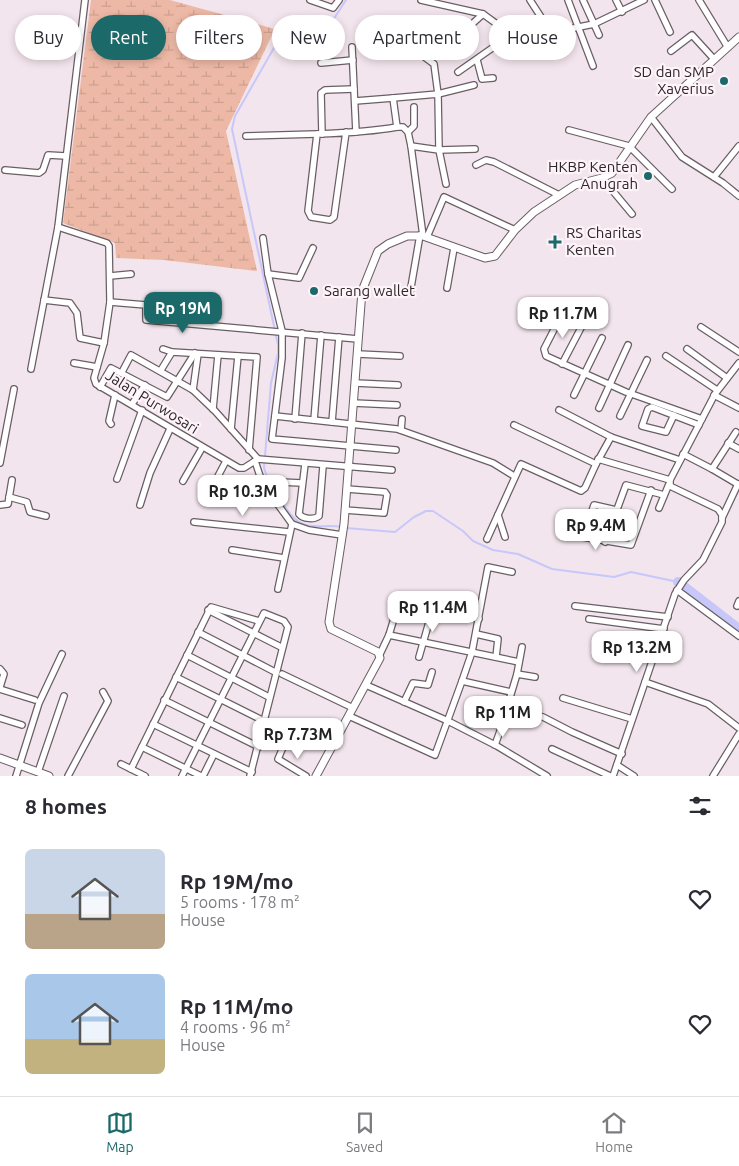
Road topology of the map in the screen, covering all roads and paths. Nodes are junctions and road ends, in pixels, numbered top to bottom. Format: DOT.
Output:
graph roads {
  1 [pos="85,0"];
  2 [pos="310,0"];
  3 [pos="339,0"];
  4 [pos="421,0"];
  5 [pos="530,0"];
  6 [pos="568,0"];
  7 [pos="583,0"];
  8 [pos="616,0"];
  9 [pos="644,0"];
  10 [pos="655,0"];
  11 [pos="699,0"];
  12 [pos="622,12"];
  13 [pos="483,14"];
  14 [pos="539,15"];
  15 [pos="479,18"];
  16 [pos="489,19"];
  17 [pos="594,24"];
  18 [pos="578,28"];
  19 [pos="670,32"];
  20 [pos="599,35"];
  21 [pos="739,37"];
  22 [pos="727,46"];
  23 [pos="352,47"];
  24 [pos="489,50"];
  25 [pos="671,51"];
  26 [pos="479,58"];
  27 [pos="713,58"];
  28 [pos="353,60"];
  29 [pos="429,60"];
  30 [pos="477,60"];
  31 [pos="321,63"];
  32 [pos="593,66"];
  33 [pos="458,72"];
  34 [pos="493,78"];
  35 [pos="474,85"];
  36 [pos="354,88"];
  37 [pos="438,94"];
  38 [pos="393,98"];
  39 [pos="355,101"];
  40 [pos="414,107"];
  41 [pos="651,117"];
  42 [pos="397,127"];
  43 [pos="569,130"];
  44 [pos="346,132"];
  45 [pos="356,132"];
  46 [pos="408,132"];
  47 [pos="319,134"];
  48 [pos="246,136"];
  49 [pos="411,146"];
  50 [pos="629,146"];
  51 [pos="739,146"];
  52 [pos="475,149"];
  53 [pos="439,150"];
  54 [pos="66,156"];
  55 [pos="476,164"];
  56 [pos="5,170"];
  57 [pos="714,177"];
  58 [pos="602,178"];
  59 [pos="446,184"];
  60 [pos="672,189"];
  61 [pos="738,193"];
  62 [pos="559,195"];
  63 [pos="632,214"];
  64 [pos="58,227"];
  65 [pos="515,230"];
  66 [pos="423,236"];
  67 [pos="263,238"];
  68 [pos="313,248"];
  69 [pos="454,248"];
  70 [pos="131,274"];
  71 [pos="268,274"];
  72 [pos="110,276"];
  73 [pos="446,288"];
  74 [pos="410,293"];
  75 [pos="44,300"];
  76 [pos="110,302"];
  77 [pos="146,305"];
  78 [pos="160,305"];
  79 [pos="563,312"];
  80 [pos="583,324"];
  81 [pos="701,327"];
  82 [pos="280,331"];
  83 [pos="302,333"];
  84 [pos="321,335"];
  85 [pos="339,337"];
  86 [pos="602,338"];
  87 [pos="358,339"];
  88 [pos="104,344"];
  89 [pos="628,345"];
  90 [pos="162,349"];
  91 [pos="687,349"];
  92 [pos="172,352"];
  93 [pos="739,352"];
  94 [pos="197,353"];
  95 [pos="358,354"];
  96 [pos="218,355"];
  97 [pos="238,356"];
  98 [pos="400,356"];
  99 [pos="666,356"];
  100 [pos="647,360"];
  101 [pos="74,363"];
  102 [pos="562,364"];
  103 [pos="738,365"];
  104 [pos="97,367"];
  105 [pos="31,369"];
  106 [pos="160,370"];
  107 [pos="122,372"];
  108 [pos="585,373"];
  109 [pos="727,378"];
  110 [pos="178,380"];
  111 [pos="355,383"];
  112 [pos="145,385"];
  113 [pos="398,385"];
  114 [pos="610,385"];
  115 [pos="100,387"];
  116 [pos="14,389"];
  117 [pos="194,390"];
  118 [pos="716,392"];
  119 [pos="115,394"];
  120 [pos="631,394"];
  121 [pos="574,395"];
  122 [pos="353,402"];
  123 [pos="132,404"];
  124 [pos="397,405"];
  125 [pos="599,408"];
  126 [pos="739,408"];
  127 [pos="213,409"];
  128 [pos="142,410"];
  129 [pos="559,410"];
  130 [pos="674,415"];
  131 [pos="275,416"];
  132 [pos="620,416"];
  133 [pos="295,419"];
  134 [pos="402,419"];
  135 [pos="314,420"];
  136 [pos="332,422"];
  137 [pos="700,422"];
  138 [pos="111,424"];
  139 [pos="351,424"];
  140 [pos="514,426"];
  141 [pos="170,429"];
  142 [pos="230,429"];
  143 [pos="400,430"];
  144 [pos="736,432"];
  145 [pos="611,437"];
  146 [pos="728,443"];
  147 [pos="350,446"];
  148 [pos="202,448"];
  149 [pos="739,449"];
  150 [pos="249,450"];
  151 [pos="396,450"];
  152 [pos="682,457"];
  153 [pos="258,460"];
  154 [pos="226,461"];
  155 [pos="597,462"];
  156 [pos="0,463"];
  157 [pos="305,464"];
  158 [pos="324,466"];
  159 [pos="348,468"];
  160 [pos="712,469"];
  161 [pos="392,470"];
  162 [pos="514,476"];
  163 [pos="117,479"];
  164 [pos="12,480"];
  165 [pos="183,481"];
  166 [pos="280,482"];
  167 [pos="669,482"];
  168 [pos="302,484"];
  169 [pos="738,485"];
  170 [pos="346,489"];
  171 [pos="651,490"];
  172 [pos="254,494"];
  173 [pos="208,495"];
  174 [pos="271,495"];
  175 [pos="664,495"];
  176 [pos="9,497"];
  177 [pos="0,505"];
  178 [pos="140,505"];
  179 [pos="658,508"];
  180 [pos="345,510"];
  181 [pos="616,510"];
  182 [pos="498,515"];
  183 [pos="46,516"];
  184 [pos="722,518"];
  185 [pos="194,522"];
  186 [pos="297,522"];
  187 [pos="289,532"];
  188 [pos="342,535"];
  189 [pos="505,537"];
  190 [pos="487,539"];
  191 [pos="605,542"];
  192 [pos="232,550"];
  193 [pos="284,558"];
  194 [pos="512,572"];
  195 [pos="278,590"];
  196 [pos="677,590"];
  197 [pos="575,606"];
  198 [pos="433,608"];
  199 [pos="208,610"];
  200 [pos="668,617"];
  201 [pos="479,619"];
  202 [pos="588,619"];
  203 [pos="259,621"];
  204 [pos="664,629"];
  205 [pos="198,632"];
  206 [pos="253,633"];
  207 [pos="476,634"];
  208 [pos="389,635"];
  209 [pos="739,636"];
  210 [pos="422,642"];
  211 [pos="281,647"];
  212 [pos="522,647"];
  213 [pos="472,652"];
  214 [pos="62,654"];
  215 [pos="380,654"];
  216 [pos="187,655"];
  217 [pos="242,656"];
  218 [pos="419,657"];
  219 [pos="496,657"];
  220 [pos="519,662"];
  221 [pos="0,669"];
  222 [pos="432,672"];
  223 [pos="279,673"];
  224 [pos="517,674"];
  225 [pos="176,677"];
  226 [pos="535,677"];
  227 [pos="231,678"];
  228 [pos="462,681"];
  229 [pos="645,682"];
  230 [pos="366,685"];
  231 [pos="0,688"];
  232 [pos="103,692"];
  233 [pos="511,692"];
  234 [pos="64,696"];
  235 [pos="268,697"];
  236 [pos="563,698"];
  237 [pos="220,699"];
  238 [pos="35,700"];
  239 [pos="164,700"];
  240 [pos="404,702"];
  241 [pos="353,708"];
  242 [pos="349,716"];
  243 [pos="0,718"];
  244 [pos="632,719"];
  245 [pos="504,720"];
  246 [pos="264,721"];
  247 [pos="448,721"];
  248 [pos="209,722"];
  249 [pos="153,724"];
  250 [pos="22,725"];
  251 [pos="739,728"];
  252 [pos="739,734"];
  253 [pos="197,745"];
  254 [pos="284,745"];
  255 [pos="495,746"];
  256 [pos="142,747"];
  257 [pos="259,747"];
  258 [pos="552,749"];
  259 [pos="214,754"];
  260 [pos="622,754"];
  261 [pos="0,758"];
  262 [pos="121,764"];
  263 [pos="19,766"];
  264 [pos="617,766"];
  265 [pos="40,768"];
  266 [pos="186,768"];
  267 [pos="131,769"];
  268 [pos="251,774"];
  269 [pos="49,776"];
  270 [pos="68,776"];
  271 [pos="145,776"];
  272 [pos="182,776"];
  273 [pos="202,776"];
  274 [pos="306,776"];
  275 [pos="316,776"];
  276 [pos="547,776"];
  277 [pos="612,776"];
  278 [pos="634,776"];
  279 [pos="712,776"];
  1 -- 54 [label="street"];
  2 -- 3 [label="street"];
  4 -- 13 [label="street"];
  5 -- 14 [label="street"];
  6 -- 18 [label="street"];
  7 -- 17 [label="street"];
  8 -- 12 [label="street"];
  9 -- 12 [label="street"];
  10 -- 19 [label="street"];
  11 -- 22 [label="street"];
  12 -- 17 [label="street"];
  13 -- 15 [label="street"];
  13 -- 16 [label="street"];
  17 -- 18 [label="street"];
  17 -- 20 [label="street"];
  18 -- 32 [label="street"];
  21 -- 22 [label="street"];
  22 -- 27 [label="street"];
  23 -- 28 [label="street"];
  24 -- 26 [label="street"];
  25 -- 27 [label="street"];
  27 -- 41 [label="street"];
  28 -- 31 [label="street"];
  28 -- 36 [label="street"];
  29 -- 37 [label="street"];
  30 -- 33 [label="street"];
  30 -- 34 [label="street"];
  35 -- 37 [label="street"];
  36 -- 39 [label="street"];
  36 -- 47 [label="street"];
  37 -- 38 [label="street"];
  37 -- 53 [label="street"];
  38 -- 39 [label="street"];
  38 -- 42 [label="street"];
  39 -- 45 [label="street"];
  40 -- 46 [label="street"];
  41 -- 50 [label="street"];
  41 -- 57 [label="street"];
  42 -- 45 [label="street"];
  42 -- 46 [label="street"];
  43 -- 50 [label="street"];
  44 -- 45 [label="street"];
  44 -- 47 [label="street"];
  44 -- 47 [label="street"];
  46 -- 49 [label="street"];
  47 -- 48 [label="street"];
  49 -- 53 [label="street"];
  49 -- 66 [label="street"];
  50 -- 58 [label="street"];
  50 -- 60 [label="street"];
  51 -- 57 [label="street"];
  52 -- 53 [label="street"];
  53 -- 59 [label="street"];
  54 -- 56 [label="street"];
  54 -- 64 [label="street"];
  55 -- 62 [label="street"];
  57 -- 61 [label="street"];
  58 -- 62 [label="street"];
  58 -- 63 [label="street"];
  62 -- 65 [label="street"];
  64 -- 72 [label="street, Jalan Purwosari"];
  64 -- 75 [label="street"];
  65 -- 66 [label="street"];
  65 -- 69 [label="street"];
  66 -- 69 [label="street"];
  66 -- 74 [label="street"];
  66 -- 87 [label="street"];
  67 -- 71 [label="street"];
  68 -- 71 [label="street"];
  69 -- 73 [label="street"];
  70 -- 72 [label="street"];
  71 -- 82 [label="street"];
  72 -- 76 [label="street, Jalan Purwosari"];
  75 -- 88 [label="street"];
  75 -- 105 [label="street"];
  76 -- 77 [label="street"];
  76 -- 88 [label="street, Jalan Purwosari"];
  77 -- 78 [label="street"];
  77 -- 82 [label="street"];
  79 -- 102 [label="street"];
  80 -- 102 [label="street"];
  81 -- 93 [label="street"];
  82 -- 83 [label="street"];
  82 -- 131 [label="street"];
  83 -- 84 [label="street"];
  83 -- 133 [label="street"];
  84 -- 85 [label="street"];
  84 -- 135 [label="street"];
  85 -- 87 [label="street"];
  85 -- 136 [label="street"];
  86 -- 108 [label="street"];
  87 -- 95 [label="street"];
  88 -- 104 [label="street, Jalan Purwosari"];
  89 -- 114 [label="street"];
  90 -- 92 [label="street"];
  91 -- 109 [label="street"];
  92 -- 94 [label="street"];
  92 -- 106 [label="street"];
  94 -- 96 [label="street"];
  94 -- 110 [label="street"];
  94 -- 117 [label="street"];
  95 -- 98 [label="street"];
  95 -- 111 [label="street"];
  96 -- 97 [label="street"];
  96 -- 127 [label="street"];
  97 -- 142 [label="street"];
  97 -- 150 [label="street"];
  99 -- 118 [label="street"];
  100 -- 120 [label="street"];
  101 -- 104 [label="street"];
  102 -- 108 [label="street"];
  103 -- 109 [label="street"];
  104 -- 115 [label="street, Jalan Purwosari"];
  106 -- 107 [label="street"];
  106 -- 110 [label="street"];
  107 -- 112 [label="street"];
  107 -- 115 [label="street"];
  108 -- 114 [label="street"];
  108 -- 121 [label="street"];
  109 -- 118 [label="street"];
  110 -- 112 [label="street"];
  110 -- 117 [label="street"];
  111 -- 113 [label="street"];
  111 -- 122 [label="street"];
  112 -- 123 [label="street"];
  114 -- 120 [label="street"];
  114 -- 125 [label="street"];
  115 -- 119 [label="street, Jalan Purwosari"];
  116 -- 156 [label="street"];
  117 -- 127 [label="street"];
  118 -- 126 [label="street"];
  118 -- 137 [label="street"];
  119 -- 123 [label="street, Jalan Purwosari"];
  119 -- 138 [label="street"];
  120 -- 132 [label="street"];
  120 -- 137 [label="street"];
  122 -- 124 [label="street"];
  122 -- 139 [label="street"];
  123 -- 128 [label="street, Jalan Purwosari"];
  127 -- 142 [label="street"];
  128 -- 141 [label="street, Jalan Purwosari"];
  128 -- 163 [label="street"];
  129 -- 145 [label="street"];
  130 -- 130 [label="street"];
  130 -- 137 [label="street"];
  131 -- 133 [label="street"];
  131 -- 147 [label="street"];
  133 -- 135 [label="street"];
  134 -- 143 [label="street"];
  135 -- 136 [label="street"];
  136 -- 139 [label="street"];
  137 -- 152 [label="street"];
  139 -- 143 [label="street"];
  139 -- 147 [label="street"];
  140 -- 155 [label="street"];
  141 -- 148 [label="street, Jalan Purwosari"];
  141 -- 178 [label="street"];
  142 -- 150 [label="street"];
  143 -- 162 [label="street"];
  144 -- 146 [label="street"];
  145 -- 152 [label="street"];
  145 -- 155 [label="street"];
  146 -- 149 [label="street"];
  146 -- 160 [label="street"];
  147 -- 151 [label="street"];
  147 -- 159 [label="street"];
  148 -- 154 [label="street, Jalan Purwosari"];
  148 -- 165 [label="street"];
  150 -- 153 [label="street"];
  152 -- 160 [label="street"];
  152 -- 167 [label="street"];
  153 -- 154 [label="street, Jalan Purwosari"];
  153 -- 157 [label="street"];
  153 -- 174 [label="street"];
  154 -- 173 [label="street"];
  155 -- 162 [label="street"];
  155 -- 167 [label="street"];
  157 -- 158 [label="street"];
  157 -- 168 [label="street"];
  158 -- 159 [label="street"];
  158 -- 186 [label="street"];
  159 -- 161 [label="street"];
  159 -- 170 [label="street"];
  160 -- 169 [label="street"];
  162 -- 182 [label="street"];
  164 -- 176 [label="street"];
  166 -- 168 [label="street"];
  167 -- 175 [label="street"];
  167 -- 184 [label="street"];
  168 -- 186 [label="street"];
  169 -- 184 [label="street"];
  170 -- 180 [label="street"];
  170 -- 180 [label="street"];
  171 -- 175 [label="street"];
  171 -- 181 [label="street"];
  171 -- 191 [label="street"];
  172 -- 174 [label="street"];
  174 -- 186 [label="street"];
  175 -- 179 [label="street"];
  176 -- 177 [label="street"];
  176 -- 183 [label="street"];
  180 -- 188 [label="street"];
  181 -- 191 [label="street"];
  181 -- 191 [label="street"];
  182 -- 189 [label="street"];
  182 -- 190 [label="street"];
  184 -- 196 [label="street"];
  185 -- 187 [label="street"];
  186 -- 187 [label="street"];
  186 -- 188 [label="street"];
  187 -- 193 [label="street"];
  188 -- 215 [label="street"];
  192 -- 193 [label="street"];
  193 -- 195 [label="street"];
  194 -- 201 [label="street"];
  196 -- 200 [label="street"];
  196 -- 209 [label="street"];
  197 -- 200 [label="street"];
  198 -- 201 [label="street"];
  198 -- 208 [label="street"];
  198 -- 210 [label="street"];
  199 -- 203 [label="street"];
  199 -- 205 [label="street"];
  199 -- 206 [label="street"];
  200 -- 204 [label="street"];
  201 -- 207 [label="street"];
  202 -- 204 [label="street"];
  203 -- 206 [label="street"];
  203 -- 211 [label="street"];
  204 -- 229 [label="street"];
  205 -- 216 [label="street"];
  205 -- 217 [label="street"];
  206 -- 211 [label="street"];
  206 -- 217 [label="street"];
  207 -- 213 [label="street"];
  207 -- 219 [label="street"];
  208 -- 210 [label="street"];
  208 -- 215 [label="street"];
  210 -- 213 [label="street"];
  210 -- 218 [label="street"];
  211 -- 223 [label="street"];
  212 -- 220 [label="street"];
  213 -- 219 [label="street"];
  213 -- 228 [label="street"];
  214 -- 263 [label="street"];
  215 -- 230 [label="street"];
  216 -- 225 [label="street"];
  216 -- 227 [label="street"];
  217 -- 223 [label="street"];
  217 -- 227 [label="street"];
  219 -- 220 [label="street"];
  220 -- 224 [label="street"];
  221 -- 231 [label="street"];
  222 -- 240 [label="street"];
  223 -- 235 [label="street"];
  223 -- 241 [label="street"];
  224 -- 226 [label="street"];
  224 -- 233 [label="street"];
  225 -- 237 [label="street"];
  225 -- 239 [label="street"];
  227 -- 235 [label="street"];
  227 -- 237 [label="street"];
  228 -- 233 [label="street"];
  228 -- 247 [label="street"];
  229 -- 244 [label="street"];
  229 -- 251 [label="street"];
  230 -- 240 [label="street"];
  230 -- 241 [label="street"];
  231 -- 238 [label="street"];
  232 -- 270 [label="street"];
  233 -- 260 [label="street"];
  234 -- 265 [label="street"];
  235 -- 246 [label="street"];
  236 -- 244 [label="street"];
  237 -- 246 [label="street"];
  237 -- 248 [label="street"];
  239 -- 248 [label="street"];
  239 -- 249 [label="street"];
  240 -- 247 [label="street"];
  241 -- 242 [label="street"];
  242 -- 247 [label="street"];
  242 -- 275 [label="street"];
  243 -- 250 [label="street"];
  244 -- 260 [label="street"];
  245 -- 255 [label="street"];
  246 -- 257 [label="street"];
  247 -- 255 [label="street"];
  248 -- 253 [label="street"];
  248 -- 257 [label="street"];
  249 -- 253 [label="street"];
  249 -- 256 [label="street"];
  252 -- 279 [label="street"];
  253 -- 259 [label="street"];
  253 -- 266 [label="street"];
  254 -- 274 [label="street"];
  255 -- 276 [label="street"];
  256 -- 266 [label="street"];
  256 -- 267 [label="street"];
  257 -- 268 [label="street"];
  258 -- 277 [label="street"];
  259 -- 268 [label="street"];
  259 -- 273 [label="street"];
  260 -- 264 [label="street"];
  261 -- 263 [label="street"];
  262 -- 267 [label="street"];
  263 -- 265 [label="street"];
  264 -- 277 [label="street"];
  264 -- 278 [label="street"];
  265 -- 269 [label="street"];
  266 -- 272 [label="street"];
  266 -- 273 [label="street"];
  267 -- 271 [label="street"];
}
